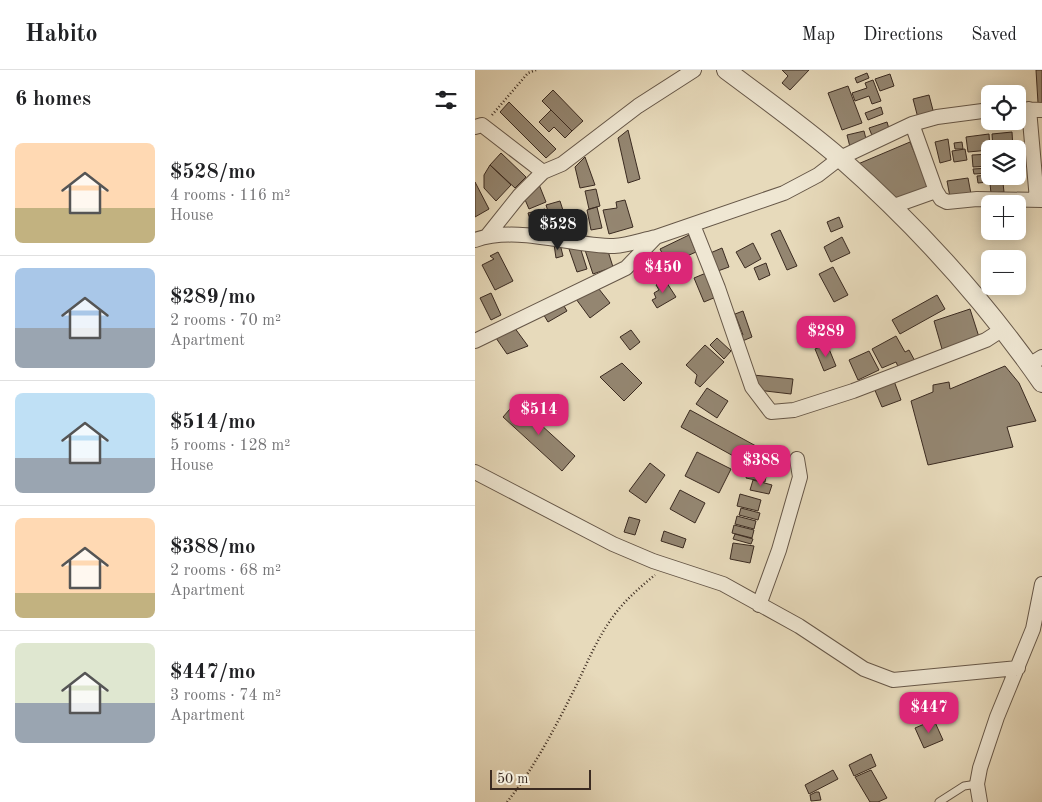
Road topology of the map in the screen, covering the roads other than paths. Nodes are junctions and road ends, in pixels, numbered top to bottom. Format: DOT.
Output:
graph roads {
  1 [pos="694,70"];
  2 [pos="726,70"];
  3 [pos="1029,109"];
  4 [pos="981,111"];
  5 [pos="912,124"];
  6 [pos="479,126"];
  7 [pos="840,158"];
  8 [pos="543,172"];
  9 [pos="936,191"];
  10 [pos="1039,200"];
  11 [pos="891,207"];
  12 [pos="693,225"];
  13 [pos="656,237"];
  14 [pos="481,238"];
  15 [pos="1003,329"];
  16 [pos="475,341"];
  17 [pos="1036,361"];
  18 [pos="1042,384"];
  19 [pos="797,459"];
  20 [pos="475,472"];
  21 [pos="1042,584"];
  22 [pos="759,605"];
  23 [pos="1018,668"];
  24 [pos="977,784"];
  25 [pos="939,802"];
  26 [pos="980,802"];
  1 -- 8 [label="street"];
  2 -- 7 [label="street"];
  3 -- 10 [label="street"];
  4 -- 5 [label="street"];
  5 -- 7 [label="street"];
  5 -- 9 [label="street"];
  6 -- 8 [label="street"];
  7 -- 11 [label="street"];
  7 -- 12 [label="street"];
  8 -- 14 [label="street"];
  9 -- 10 [label="street"];
  9 -- 11 [label="street"];
  11 -- 15 [label="street"];
  12 -- 13 [label="street"];
  12 -- 15 [label="street"];
  13 -- 14 [label="street"];
  13 -- 16 [label="street"];
  15 -- 17 [label="street"];
  17 -- 18 [label="street"];
  19 -- 22 [label="street"];
  20 -- 22 [label="street"];
  21 -- 23 [label="street"];
  22 -- 23 [label="street"];
  23 -- 24 [label="street"];
  24 -- 25 [label="lane"];
  24 -- 26 [label="street"];
}
